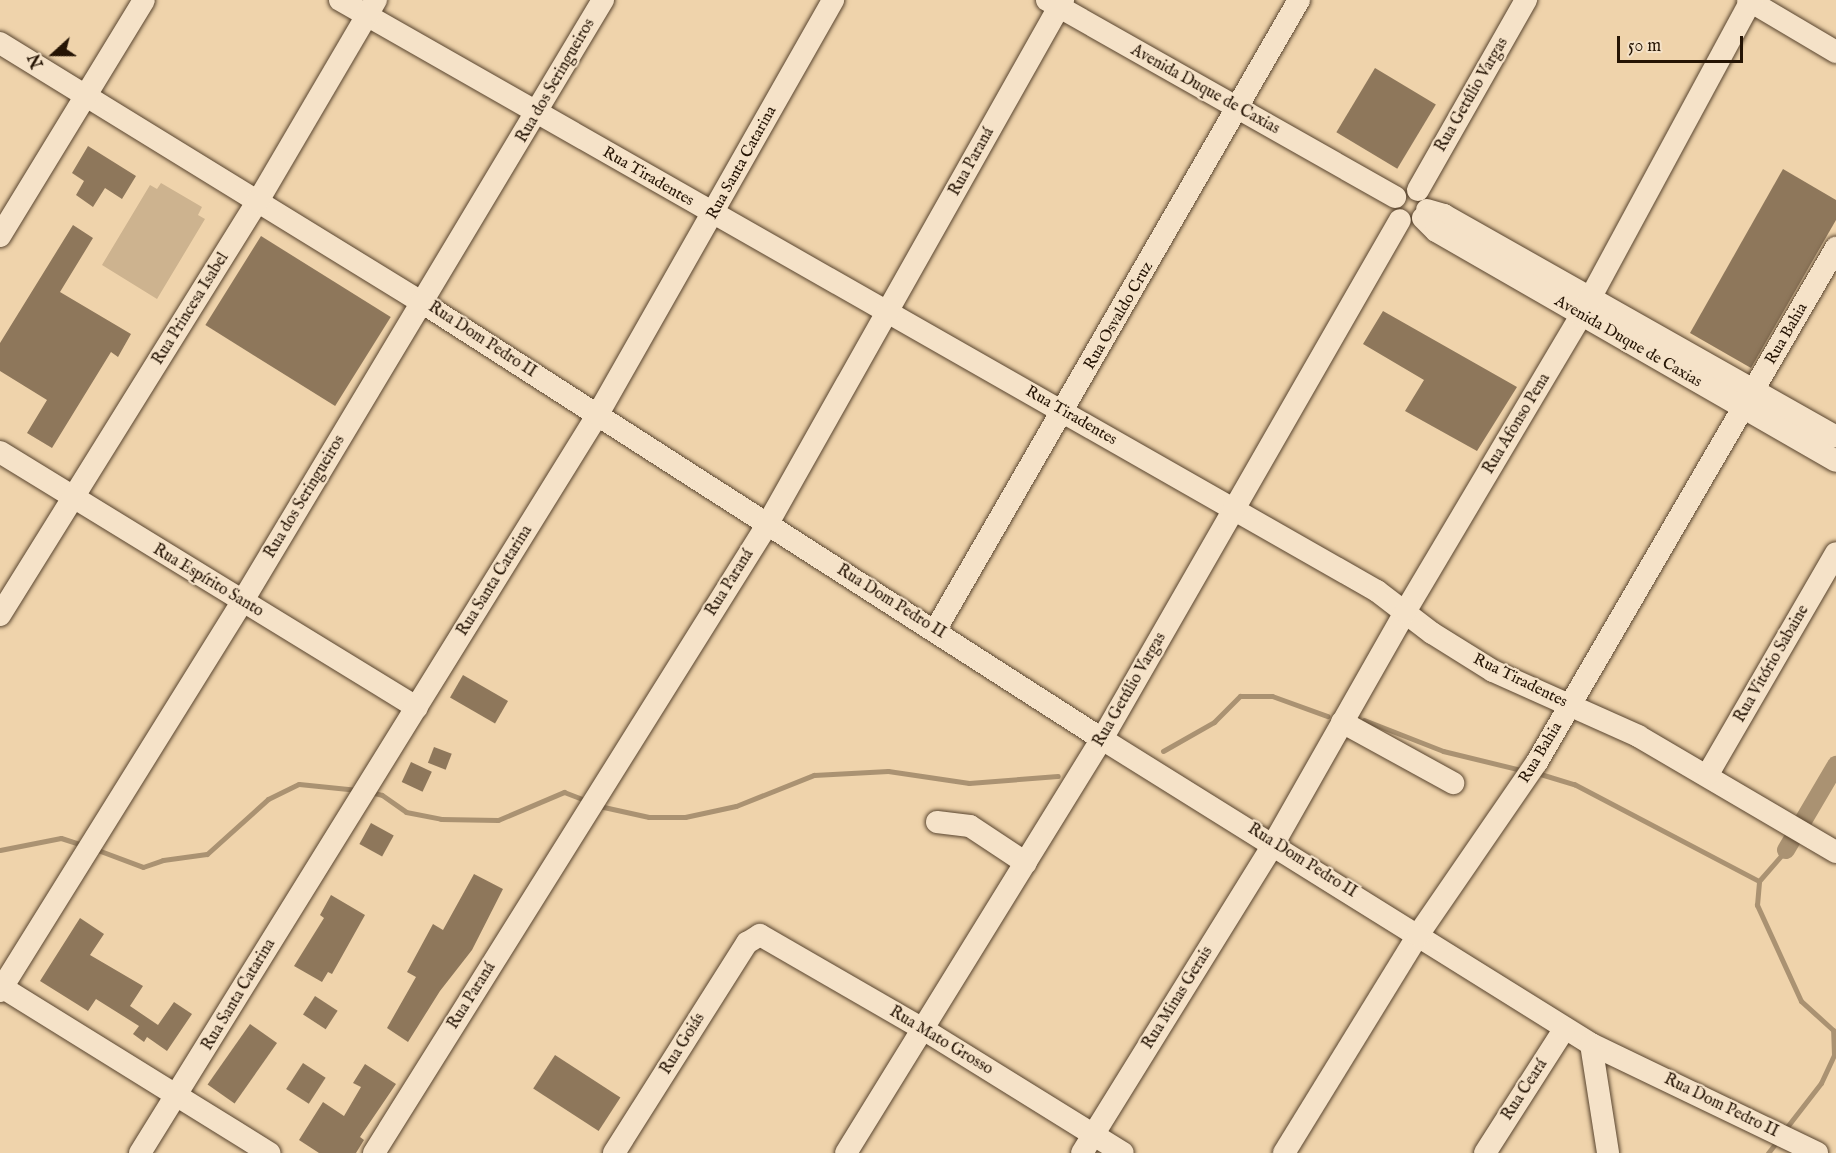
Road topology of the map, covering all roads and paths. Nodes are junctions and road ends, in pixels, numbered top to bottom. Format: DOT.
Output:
graph roads {
  1 [pos="144,0"];
  2 [pos="340,0"];
  3 [pos="603,0"];
  4 [pos="832,0"];
  5 [pos="1299,0"];
  6 [pos="1526,0"];
  7 [pos="1750,0"];
  8 [pos="1056,2"];
  9 [pos="371,8"];
  10 [pos="0,43"];
  11 [pos="1836,52"];
  12 [pos="86,97"];
  13 [pos="1238,109"];
  14 [pos="538,114"];
  15 [pos="1395,197"];
  16 [pos="258,201"];
  17 [pos="1423,206"];
  18 [pos="713,215"];
  19 [pos="1400,220"];
  20 [pos="0,236"];
  21 [pos="1836,248"];
  22 [pos="423,303"];
  23 [pos="1586,307"];
  24 [pos="889,312"];
  25 [pos="1750,400"];
  26 [pos="1064,412"];
  27 [pos="598,414"];
  28 [pos="1836,437"];
  29 [pos="0,452"];
  30 [pos="1836,461"];
  31 [pos="73,499"];
  32 [pos="1231,509"];
  33 [pos="767,525"];
  34 [pos="1836,553"];
  35 [pos="242,602"];
  36 [pos="1405,612"];
  37 [pos="0,615"];
  38 [pos="936,629"];
  39 [pos="1569,706"];
  40 [pos="417,708"];
  41 [pos="1342,722"];
  42 [pos="1102,739"];
  43 [pos="1708,774"];
  44 [pos="1453,783"];
  45 [pos="937,822"];
  46 [pos="1274,843"];
  47 [pos="1836,852"];
  48 [pos="1026,863"];
  49 [pos="1418,935"];
  50 [pos="755,937"];
  51 [pos="1,988"];
  52 [pos="1565,1028"];
  53 [pos="923,1029"];
  54 [pos="1591,1044"];
  55 [pos="177,1096"];
  56 [pos="1088,1144"];
  57 [pos="140,1153"];
  58 [pos="268,1153"];
  59 [pos="374,1153"];
  60 [pos="614,1153"];
  61 [pos="846,1153"];
  62 [pos="1123,1153"];
  63 [pos="1284,1153"];
  64 [pos="1485,1153"];
  65 [pos="1608,1153"];
  66 [pos="1817,1153"];
  1 -- 12 [label="street"];
  2 -- 9 [label="street, Rua Tiradentes"];
  3 -- 14 [label="street, Rua dos Seringueiros"];
  4 -- 18 [label="street, Rua Santa Catarina"];
  5 -- 13 [label="street, Rua Osvaldo Cruz"];
  6 -- 17 [label="street, Rua Getúlio Vargas"];
  7 -- 11 [label="street"];
  7 -- 23 [label="street, Rua Afonso Pena"];
  8 -- 13 [label="street, Avenida Duque de Caxias"];
  8 -- 24 [label="street, Rua Paraná"];
  9 -- 14 [label="street, Rua Tiradentes"];
  9 -- 16 [label="street, Rua Princesa Isabel"];
  10 -- 12 [label="street, Rua Dom Pedro II"];
  12 -- 16 [label="street, Rua Dom Pedro II"];
  12 -- 20 [label="street"];
  13 -- 15 [label="street, Avenida Duque de Caxias"];
  13 -- 26 [label="street, Rua Osvaldo Cruz"];
  14 -- 18 [label="street, Rua Tiradentes"];
  14 -- 22 [label="street, Rua dos Seringueiros"];
  15 -- 17 [label="street"];
  15 -- 19 [label="street"];
  16 -- 22 [label="street, Rua Dom Pedro II"];
  16 -- 31 [label="street, Rua Princesa Isabel"];
  17 -- 19 [label="street"];
  17 -- 23 [label="street, Avenida Duque de Caxias"];
  18 -- 24 [label="street, Rua Tiradentes"];
  18 -- 27 [label="street, Rua Santa Catarina"];
  19 -- 32 [label="street, Rua Getúlio Vargas"];
  21 -- 25 [label="street, Rua Bahia"];
  22 -- 27 [label="street, Rua Dom Pedro II"];
  22 -- 35 [label="street, Rua dos Seringueiros"];
  23 -- 25 [label="street, Avenida Duque de Caxias"];
  23 -- 36 [label="street, Rua Afonso Pena"];
  24 -- 26 [label="street, Rua Tiradentes"];
  24 -- 33 [label="street, Rua Paraná"];
  25 -- 28 [label="street, Avenida Duque de Caxias"];
  25 -- 30 [label="street, Avenida Duque de Caxias"];
  25 -- 39 [label="street, Rua Bahia"];
  26 -- 32 [label="street, Rua Tiradentes"];
  26 -- 38 [label="street, Rua Osvaldo Cruz"];
  27 -- 33 [label="street, Rua Dom Pedro II"];
  27 -- 40 [label="street, Rua Santa Catarina"];
  29 -- 31 [label="street, Rua Espírito Santo"];
  31 -- 35 [label="street, Rua Espírito Santo"];
  31 -- 37 [label="street, Rua Princesa Isabel"];
  32 -- 36 [label="street, Rua Tiradentes"];
  32 -- 42 [label="street, Rua Getúlio Vargas"];
  33 -- 38 [label="street, Rua Dom Pedro II"];
  33 -- 59 [label="street, Rua Paraná"];
  34 -- 43 [label="street, Rua Vitório Sabaine"];
  35 -- 40 [label="street, Rua Espírito Santo"];
  35 -- 51 [label="street, Rua dos Seringueiros"];
  36 -- 39 [label="street, Rua Tiradentes"];
  36 -- 41 [label="street, Rua Afonso Pena"];
  38 -- 42 [label="street, Rua Dom Pedro II"];
  39 -- 43 [label="street, Rua Tiradentes"];
  39 -- 49 [label="street, Rua Bahia"];
  40 -- 55 [label="street, Rua Santa Catarina"];
  41 -- 44 [label="street"];
  41 -- 46 [label="street, Rua Afonso Pena"];
  42 -- 46 [label="street, Rua Dom Pedro II"];
  42 -- 48 [label="street, Rua Getúlio Vargas"];
  43 -- 47 [label="street, Rua Tiradentes"];
  45 -- 48 [label="street"];
  46 -- 49 [label="street, Rua Dom Pedro II"];
  46 -- 56 [label="street, Rua Minas Gerais"];
  48 -- 53 [label="street, Rua Getúlio Vargas"];
  49 -- 52 [label="street, Rua Dom Pedro II"];
  49 -- 63 [label="street, Rua Bahia"];
  50 -- 53 [label="street, Rua Mato Grosso"];
  50 -- 60 [label="street, Rua Goiás"];
  51 -- 55 [label="street"];
  52 -- 54 [label="street, Rua Dom Pedro II"];
  52 -- 64 [label="street, Rua Ceará"];
  53 -- 56 [label="street, Rua Mato Grosso"];
  53 -- 61 [label="street, Rua Getúlio Vargas"];
  54 -- 65 [label="street"];
  54 -- 66 [label="street, Rua Dom Pedro II"];
  55 -- 57 [label="street, Rua Santa Catarina"];
  55 -- 58 [label="street"];
  56 -- 62 [label="street, Rua Mato Grosso"];
}
